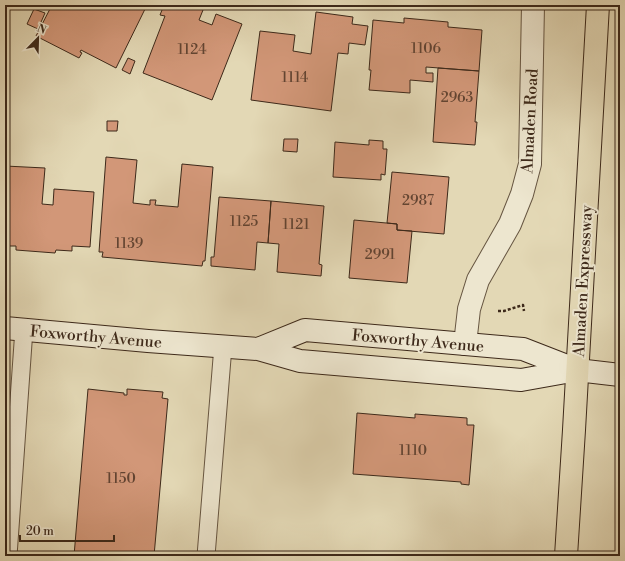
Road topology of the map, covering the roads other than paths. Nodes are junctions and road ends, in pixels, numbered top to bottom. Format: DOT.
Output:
graph roads {
  1 [pos="533,5"];
  2 [pos="598,5"];
  3 [pos="14,328"];
  4 [pos="464,344"];
  5 [pos="223,346"];
  6 [pos="258,349"];
  7 [pos="578,370"];
  8 [pos="620,375"];
  9 [pos="8,556"];
  10 [pos="206,556"];
  11 [pos="566,556"];
  1 -- 4 [label="street, Almaden Road"];
  2 -- 7 [label="main road, Almaden Expressway"];
  3 -- 5 [label="street, Foxworthy Avenue"];
  3 -- 9 [label="lane"];
  4 -- 6 [label="street, Foxworthy Avenue"];
  4 -- 7 [label="street, Foxworthy Avenue"];
  5 -- 6 [label="street, Foxworthy Avenue"];
  5 -- 10 [label="lane"];
  6 -- 7 [label="street, Foxworthy Avenue"];
  7 -- 8 [label="street, Foxworthy Avenue"];
  7 -- 11 [label="main road, Almaden Expressway"];
}
